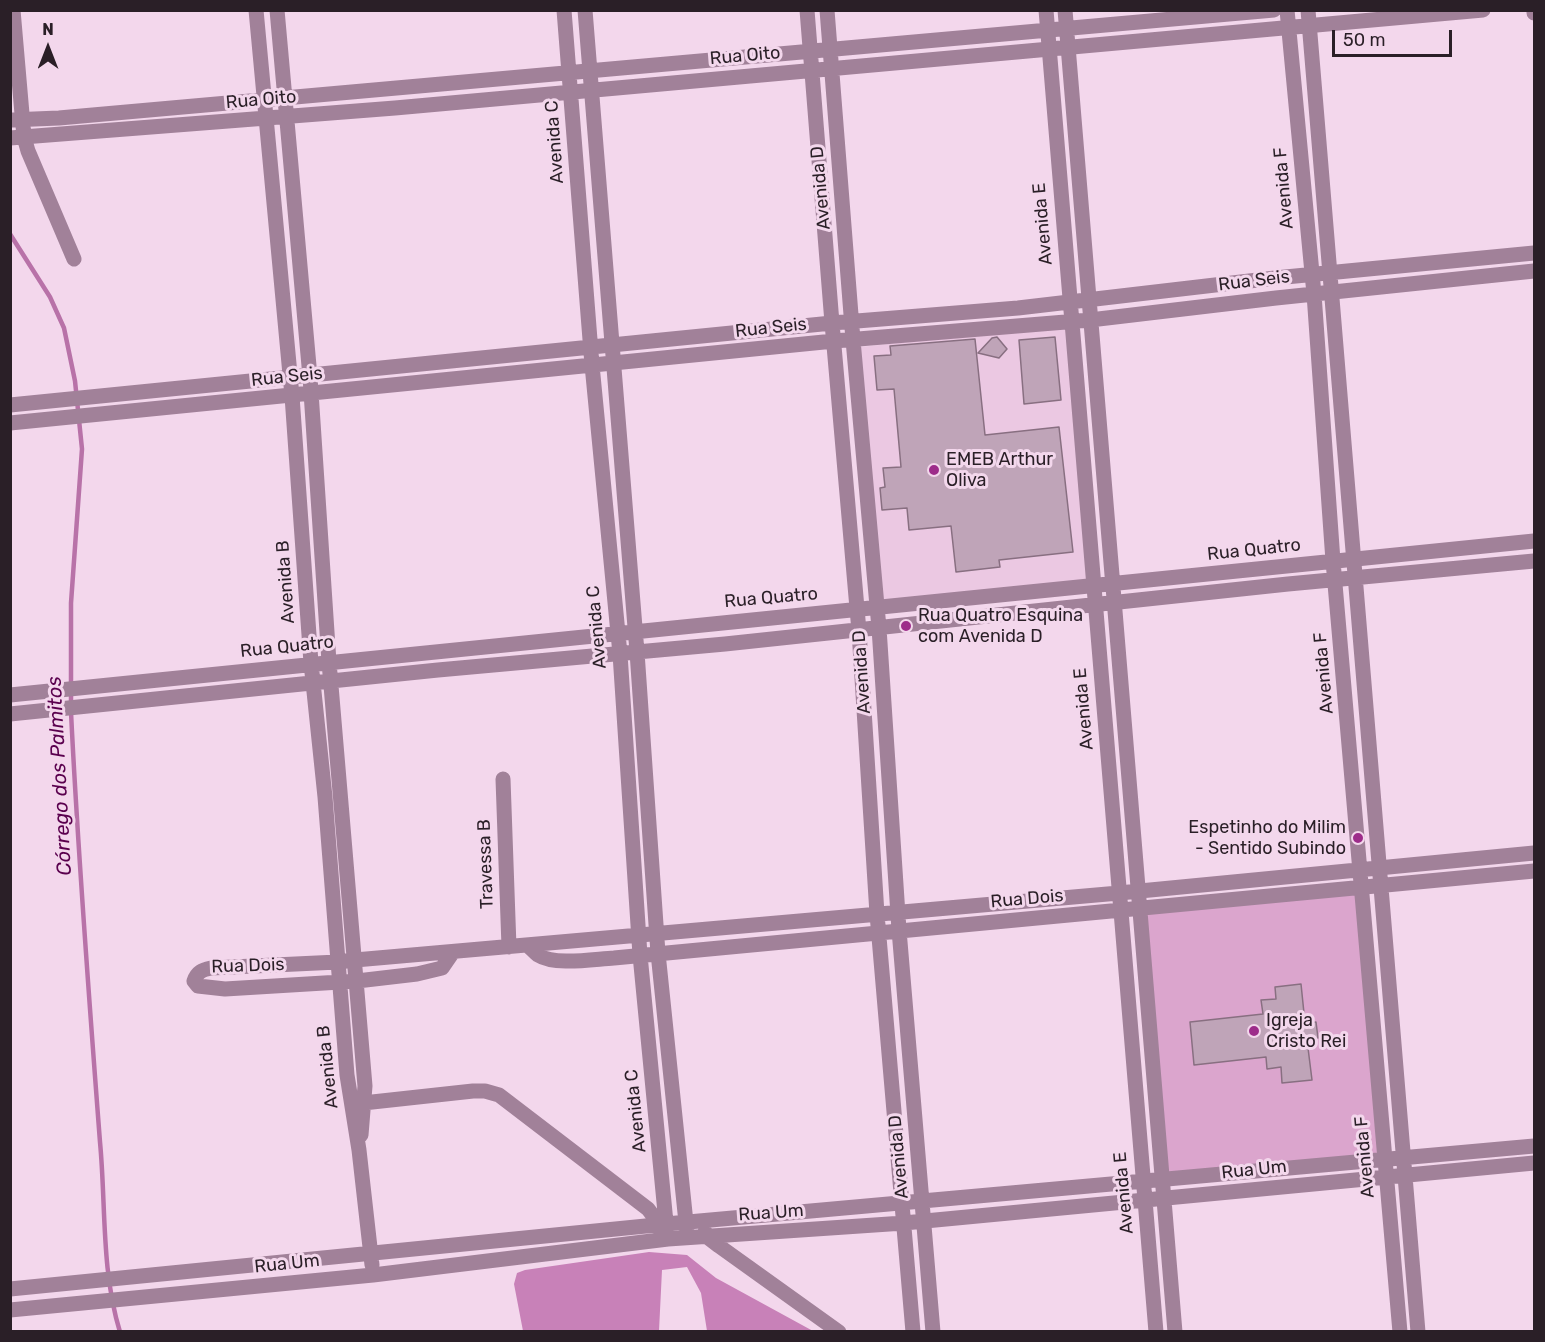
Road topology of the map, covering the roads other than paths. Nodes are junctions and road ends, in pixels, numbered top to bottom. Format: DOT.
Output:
graph roads {
  1 [pos="13,10"];
  2 [pos="256,10"];
  3 [pos="277,10"];
  4 [pos="564,10"];
  5 [pos="585,10"];
  6 [pos="807,10"];
  7 [pos="827,10"];
  8 [pos="1046,10"];
  9 [pos="1065,10"];
  10 [pos="1274,10"];
  11 [pos="1287,10"];
  12 [pos="1308,10"];
  13 [pos="1483,10"];
  14 [pos="1309,26"];
  15 [pos="1289,28"];
  16 [pos="1067,29"];
  17 [pos="1048,31"];
  18 [pos="1069,47"];
  19 [pos="1049,49"];
  20 [pos="830,51"];
  21 [pos="811,52"];
  22 [pos="831,68"];
  23 [pos="812,70"];
  24 [pos="590,72"];
  25 [pos="569,74"];
  26 [pos="592,89"];
  27 [pos="571,92"];
  28 [pos="284,99"];
  29 [pos="264,101"];
  30 [pos="286,117"];
  31 [pos="266,119"];
  32 [pos="16,120"];
  33 [pos="17,138"];
  34 [pos="1534,254"];
  35 [pos="74,259"];
  36 [pos="1534,271"];
  37 [pos="1330,273"];
  38 [pos="1312,275"];
  39 [pos="1332,292"];
  40 [pos="1314,294"];
  41 [pos="1089,301"];
  42 [pos="1069,303"];
  43 [pos="1090,320"];
  44 [pos="852,321"];
  45 [pos="1071,321"];
  46 [pos="832,323"];
  47 [pos="853,340"];
  48 [pos="834,341"];
  49 [pos="612,345"];
  50 [pos="591,348"];
  51 [pos="613,364"];
  52 [pos="592,365"];
  53 [pos="310,377"];
  54 [pos="291,378"];
  55 [pos="311,394"];
  56 [pos="292,396"];
  57 [pos="10,405"];
  58 [pos="10,423"];
  59 [pos="1532,541"];
  60 [pos="628,542"];
  61 [pos="610,545"];
  62 [pos="1353,559"];
  63 [pos="1333,561"];
  64 [pos="1534,561"];
  65 [pos="322,562"];
  66 [pos="304,563"];
  67 [pos="1355,578"];
  68 [pos="1336,580"];
  69 [pos="1112,584"];
  70 [pos="1094,586"];
  71 [pos="1113,604"];
  72 [pos="1095,606"];
  73 [pos="877,608"];
  74 [pos="857,609"];
  75 [pos="879,628"];
  76 [pos="635,630"];
  77 [pos="859,631"];
  78 [pos="618,632"];
  79 [pos="637,652"];
  80 [pos="620,654"];
  81 [pos="329,662"];
  82 [pos="311,663"];
  83 [pos="331,681"];
  84 [pos="313,683"];
  85 [pos="10,695"];
  86 [pos="10,714"];
  87 [pos="503,779"];
  88 [pos="1534,853"];
  89 [pos="1379,868"];
  90 [pos="1360,871"];
  91 [pos="1534,871"];
  92 [pos="1381,885"];
  93 [pos="1362,887"];
  94 [pos="1138,891"];
  95 [pos="1119,893"];
  96 [pos="1140,908"];
  97 [pos="1120,909"];
  98 [pos="899,913"];
  99 [pos="877,914"];
  100 [pos="899,930"];
  101 [pos="879,932"];
  102 [pos="657,934"];
  103 [pos="639,935"];
  104 [pos="528,945"];
  105 [pos="509,947"];
  106 [pos="453,952"];
  107 [pos="658,953"];
  108 [pos="640,955"];
  109 [pos="355,960"];
  110 [pos="338,962"];
  111 [pos="339,981"];
  112 [pos="357,981"];
  113 [pos="1151,1043"];
  114 [pos="1131,1044"];
  115 [pos="358,1103"];
  116 [pos="1534,1146"];
  117 [pos="1403,1158"];
  118 [pos="1385,1160"];
  119 [pos="1534,1163"];
  120 [pos="1406,1175"];
  121 [pos="1387,1177"];
  122 [pos="1162,1181"];
  123 [pos="1143,1182"];
  124 [pos="1163,1198"];
  125 [pos="1145,1200"];
  126 [pos="922,1203"];
  127 [pos="903,1204"];
  128 [pos="925,1221"];
  129 [pos="904,1222"];
  130 [pos="695,1230"];
  131 [pos="664,1232"];
  132 [pos="372,1255"];
  133 [pos="1169,1266"];
  134 [pos="1151,1268"];
  135 [pos="373,1275"];
  136 [pos="10,1289"];
  137 [pos="10,1310"];
  138 [pos="839,1332"];
  139 [pos="913,1332"];
  140 [pos="933,1332"];
  141 [pos="1156,1332"];
  142 [pos="1175,1332"];
  143 [pos="1400,1332"];
  144 [pos="1418,1332"];
  1 -- 32 [label="street"];
  2 -- 29 [label="street, Avenida B"];
  3 -- 28 [label="street, Avenida B"];
  4 -- 25 [label="street, Avenida C"];
  5 -- 24 [label="street, Avenida C"];
  6 -- 21 [label="street, Avenida D"];
  7 -- 20 [label="street, Avenida D"];
  8 -- 17 [label="street, Avenida E"];
  9 -- 16 [label="street"];
  10 -- 16 [label="street, Rua Oito"];
  11 -- 15 [label="street, Avenida F"];
  12 -- 14 [label="street, Avenida F"];
  13 -- 14 [label="street, Rua Oito"];
  14 -- 15 [label="street, Rua Oito"];
  14 -- 37 [label="street, Avenida F"];
  15 -- 18 [label="street, Rua Oito"];
  15 -- 38 [label="street, Avenida F"];
  16 -- 17 [label="street, Rua Oito"];
  16 -- 18 [label="street"];
  17 -- 19 [label="street, Avenida E"];
  17 -- 20 [label="street, Rua Oito"];
  18 -- 19 [label="street, Rua Oito"];
  18 -- 41 [label="street"];
  19 -- 22 [label="street, Rua Oito"];
  19 -- 42 [label="street, Avenida E"];
  20 -- 21 [label="street, Rua Oito"];
  20 -- 22 [label="street, Avenida D"];
  21 -- 23 [label="street, Avenida D"];
  21 -- 24 [label="street, Rua Oito"];
  22 -- 23 [label="street, Rua Oito"];
  22 -- 44 [label="street, Avenida D"];
  23 -- 26 [label="street, Rua Oito"];
  23 -- 46 [label="street, Avenida D"];
  24 -- 25 [label="street, Rua Oito"];
  24 -- 26 [label="street, Avenida C"];
  25 -- 27 [label="street, Avenida C"];
  25 -- 28 [label="street, Rua Oito"];
  26 -- 27 [label="street, Rua Oito"];
  26 -- 49 [label="street, Avenida C"];
  27 -- 30 [label="street, Rua Oito"];
  27 -- 50 [label="street, Avenida C"];
  28 -- 29 [label="street, Rua Oito"];
  28 -- 30 [label="street, Avenida B"];
  29 -- 31 [label="street, Avenida B"];
  29 -- 32 [label="street, Rua Oito"];
  30 -- 31 [label="street, Rua Oito"];
  30 -- 53 [label="street, Avenida B"];
  31 -- 33 [label="street, Rua Oito"];
  31 -- 54 [label="street, Avenida B"];
  32 -- 33 [label="street"];
  33 -- 35 [label="street"];
  34 -- 37 [label="street, Rua Seis"];
  36 -- 39 [label="street, Rua Seis"];
  37 -- 38 [label="street, Rua Seis"];
  37 -- 39 [label="street, Avenida F"];
  38 -- 40 [label="street, Avenida F"];
  38 -- 41 [label="street, Rua Seis"];
  39 -- 40 [label="street, Rua Seis"];
  39 -- 62 [label="street, Avenida F"];
  40 -- 43 [label="street, Rua Seis"];
  40 -- 63 [label="street, Avenida F"];
  41 -- 42 [label="street, Rua Seis"];
  41 -- 43 [label="street"];
  42 -- 44 [label="street, Rua Seis"];
  42 -- 45 [label="street, Avenida E"];
  43 -- 45 [label="street, Rua Seis"];
  43 -- 69 [label="street"];
  44 -- 46 [label="street, Rua Seis"];
  44 -- 47 [label="street, Avenida D"];
  45 -- 47 [label="street, Rua Seis"];
  45 -- 70 [label="street, Avenida E"];
  46 -- 48 [label="street, Avenida D"];
  46 -- 49 [label="street, Rua Seis"];
  47 -- 48 [label="street, Rua Seis"];
  47 -- 73 [label="street, Avenida D"];
  48 -- 51 [label="street, Rua Seis"];
  48 -- 74 [label="street, Avenida D"];
  49 -- 50 [label="street, Rua Seis"];
  49 -- 51 [label="street, Avenida C"];
  50 -- 52 [label="street, Avenida C"];
  50 -- 53 [label="street, Rua Seis"];
  51 -- 52 [label="street, Rua Seis"];
  51 -- 60 [label="street, Avenida C"];
  52 -- 55 [label="street, Rua Seis"];
  52 -- 61 [label="street, Avenida C"];
  53 -- 54 [label="street, Rua Seis"];
  53 -- 55 [label="street, Avenida B"];
  54 -- 56 [label="street, Avenida B"];
  54 -- 57 [label="street, Rua Seis"];
  55 -- 56 [label="street, Rua Seis"];
  55 -- 65 [label="street, Avenida B"];
  56 -- 58 [label="street, Rua Seis"];
  56 -- 66 [label="street, Avenida B"];
  59 -- 62 [label="street, Rua Quatro"];
  59 -- 64 [label="street"];
  60 -- 61 [label="street"];
  60 -- 76 [label="street, Avenida C"];
  61 -- 78 [label="street, Avenida C"];
  62 -- 63 [label="street, Rua Quatro"];
  62 -- 67 [label="street, Avenida F"];
  63 -- 68 [label="street, Avenida F"];
  63 -- 69 [label="street, Rua Quatro"];
  64 -- 67 [label="street, Rua Quatro"];
  65 -- 66 [label="street"];
  65 -- 81 [label="street, Avenida B"];
  66 -- 82 [label="street, Avenida B"];
  67 -- 68 [label="street, Rua Quatro"];
  67 -- 89 [label="street, Avenida F"];
  68 -- 71 [label="street, Rua Quatro"];
  68 -- 90 [label="street, Avenida F"];
  69 -- 70 [label="street, Rua Quatro"];
  69 -- 71 [label="street"];
  70 -- 72 [label="street, Avenida E"];
  70 -- 73 [label="street, Rua Quatro"];
  71 -- 72 [label="street, Rua Quatro"];
  71 -- 94 [label="street"];
  72 -- 75 [label="street, Rua Quatro"];
  72 -- 95 [label="street, Avenida E"];
  73 -- 74 [label="street, Rua Quatro"];
  73 -- 75 [label="street, Avenida D"];
  74 -- 76 [label="street, Rua Quatro"];
  74 -- 77 [label="street, Avenida D"];
  75 -- 77 [label="street, Rua Quatro"];
  75 -- 98 [label="street, Avenida D"];
  76 -- 78 [label="street, Rua Quatro"];
  76 -- 79 [label="street, Avenida C"];
  77 -- 79 [label="street, Rua Quatro"];
  77 -- 99 [label="street, Avenida D"];
  78 -- 80 [label="street, Avenida C"];
  78 -- 81 [label="street, Rua Quatro"];
  79 -- 80 [label="street, Rua Quatro"];
  79 -- 102 [label="street, Avenida C"];
  80 -- 83 [label="street, Rua Quatro"];
  80 -- 103 [label="street, Avenida C"];
  81 -- 82 [label="street, Rua Quatro"];
  81 -- 83 [label="street, Avenida B"];
  82 -- 84 [label="street, Avenida B"];
  82 -- 85 [label="street, Rua Quatro"];
  83 -- 84 [label="street, Rua Quatro"];
  83 -- 109 [label="street, Avenida B"];
  84 -- 86 [label="street, Rua Quatro"];
  84 -- 110 [label="street, Avenida B"];
  87 -- 105 [label="street, Travessa B"];
  88 -- 89 [label="street, Rua Dois"];
  89 -- 90 [label="street, Rua Dois"];
  89 -- 92 [label="street, Avenida F"];
  90 -- 93 [label="street, Avenida F"];
  90 -- 94 [label="street, Rua Dois"];
  91 -- 92 [label="street, Rua Dois"];
  92 -- 93 [label="street, Rua Dois"];
  92 -- 117 [label="street, Avenida F"];
  93 -- 96 [label="street, Rua Dois"];
  93 -- 118 [label="street, Avenida F"];
  94 -- 95 [label="street, Rua Dois"];
  94 -- 96 [label="street"];
  95 -- 97 [label="street, Avenida E"];
  95 -- 98 [label="street, Rua Dois"];
  96 -- 97 [label="street, Rua Dois"];
  96 -- 113 [label="street"];
  97 -- 100 [label="street, Rua Dois"];
  97 -- 114 [label="street, Avenida E"];
  98 -- 99 [label="street, Rua Dois"];
  98 -- 100 [label="street, Avenida D"];
  99 -- 101 [label="street, Avenida D"];
  99 -- 102 [label="street, Rua Dois"];
  100 -- 101 [label="street, Rua Dois"];
  100 -- 126 [label="street, Avenida D"];
  101 -- 107 [label="street, Rua Dois"];
  101 -- 127 [label="street, Avenida D"];
  102 -- 103 [label="street, Rua Dois"];
  102 -- 107 [label="street, Avenida C"];
  103 -- 104 [label="street, Rua Dois"];
  103 -- 108 [label="street, Avenida C"];
  104 -- 105 [label="street, Rua Dois"];
  104 -- 108 [label="street, Rua Dois"];
  105 -- 106 [label="street, Rua Dois"];
  106 -- 109 [label="street, Rua Dois"];
  106 -- 112 [label="street, Rua Dois"];
  107 -- 108 [label="street, Rua Dois"];
  107 -- 130 [label="street, Avenida C"];
  108 -- 131 [label="street, Avenida C"];
  109 -- 110 [label="street, Rua Dois"];
  109 -- 112 [label="street, Avenida B"];
  110 -- 111 [label="street, Avenida B"];
  110 -- 111 [label="street, Rua Dois"];
  111 -- 112 [label="street, Rua Dois"];
  111 -- 115 [label="street, Avenida B"];
  112 -- 115 [label="street, Avenida B"];
  113 -- 114 [label="street"];
  113 -- 122 [label="street"];
  114 -- 123 [label="street, Avenida E"];
  115 -- 131 [label="street"];
  115 -- 132 [label="street, Avenida B"];
  116 -- 117 [label="street, Rua Um"];
  117 -- 118 [label="street, Rua Um"];
  117 -- 120 [label="street, Avenida F"];
  118 -- 121 [label="street, Avenida F"];
  118 -- 122 [label="street, Rua Um"];
  119 -- 120 [label="street, Rua Um"];
  120 -- 121 [label="street, Rua Um"];
  120 -- 144 [label="street, Avenida F"];
  121 -- 124 [label="street, Rua Um"];
  121 -- 143 [label="street, Avenida F"];
  122 -- 123 [label="street, Rua Um"];
  122 -- 124 [label="street"];
  123 -- 125 [label="street, Avenida E"];
  123 -- 126 [label="street, Rua Um"];
  124 -- 125 [label="street, Rua Um"];
  124 -- 133 [label="street"];
  125 -- 128 [label="street, Rua Um"];
  125 -- 134 [label="street, Avenida E"];
  126 -- 127 [label="street, Rua Um"];
  126 -- 128 [label="street, Avenida D"];
  127 -- 129 [label="street, Avenida D"];
  127 -- 130 [label="street, Rua Um"];
  128 -- 129 [label="street, Rua Um"];
  128 -- 140 [label="street, Avenida D"];
  129 -- 130 [label="street, Rua Um"];
  129 -- 139 [label="street, Avenida D"];
  130 -- 131 [label="street, Rua Um"];
  130 -- 138 [label="street"];
  131 -- 132 [label="street, Rua Um"];
  131 -- 135 [label="street, Rua Um"];
  132 -- 135 [label="street, Avenida B"];
  132 -- 136 [label="street, Rua Um"];
  133 -- 134 [label="street"];
  133 -- 142 [label="street"];
  134 -- 141 [label="street, Avenida E"];
  135 -- 137 [label="street, Rua Um"];
}
